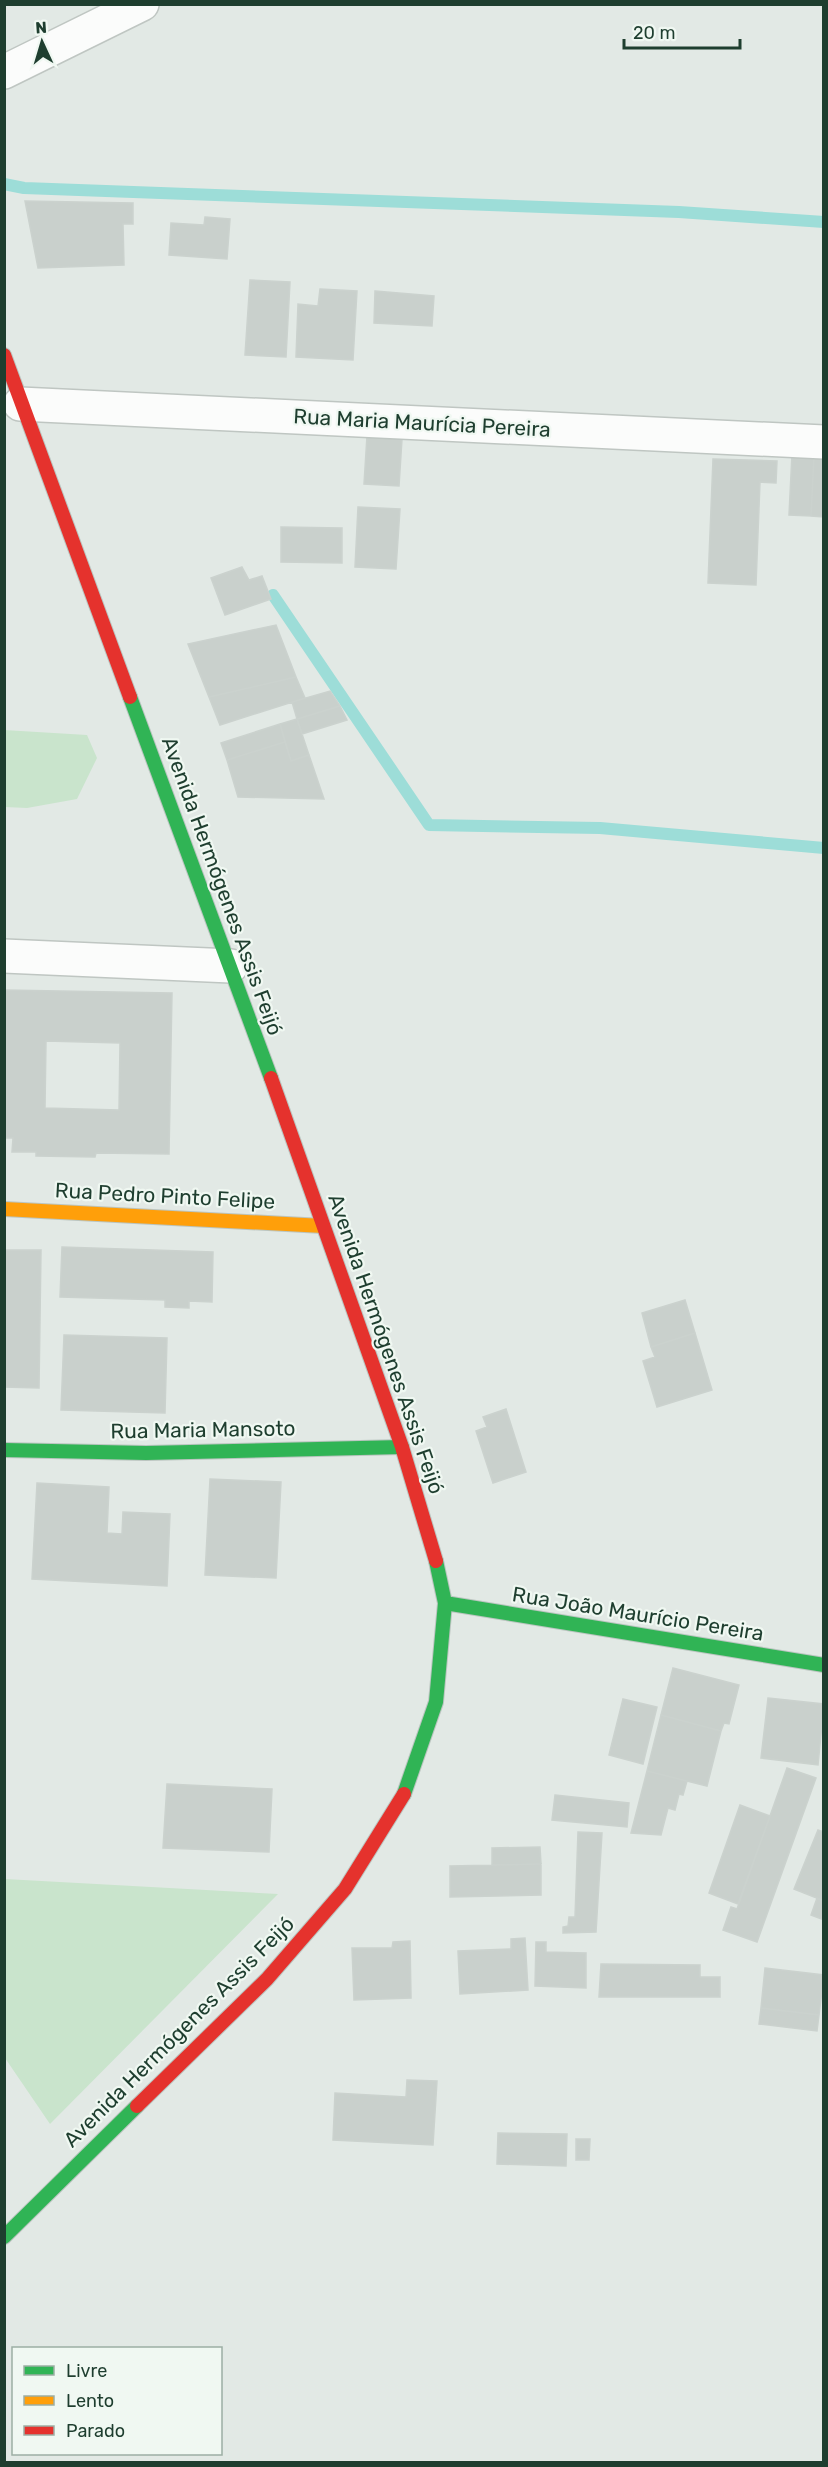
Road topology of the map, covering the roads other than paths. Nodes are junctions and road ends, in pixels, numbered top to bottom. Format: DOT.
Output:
graph roads {
  1 [pos="142,4"];
  2 [pos="4,72"];
  3 [pos="4,355"];
  4 [pos="20,404"];
  5 [pos="824,441"];
  6 [pos="4,956"];
  7 [pos="231,966"];
  8 [pos="4,1209"];
  9 [pos="323,1226"];
  10 [pos="402,1447"];
  11 [pos="4,1450"];
  12 [pos="445,1604"];
  13 [pos="824,1665"];
  14 [pos="4,2237"];
  1 -- 2 [label="street"];
  3 -- 4 [label="main road, Avenida Hermógenes Assis Feijó"];
  4 -- 5 [label="street, Rua Maria Maurícia Pereira"];
  4 -- 7 [label="main road, Avenida Hermógenes Assis Feijó"];
  6 -- 7 [label="street"];
  7 -- 9 [label="main road, Avenida Hermógenes Assis Feijó"];
  8 -- 9 [label="main road, Rua Pedro Pinto Felipe"];
  9 -- 10 [label="main road, Avenida Hermógenes Assis Feijó"];
  10 -- 11 [label="main road, Rua Maria Mansoto"];
  10 -- 12 [label="main road, Avenida Hermógenes Assis Feijó"];
  12 -- 13 [label="main road, Rua João Maurício Pereira"];
  12 -- 14 [label="main road, Avenida Hermógenes Assis Feijó"];
}
